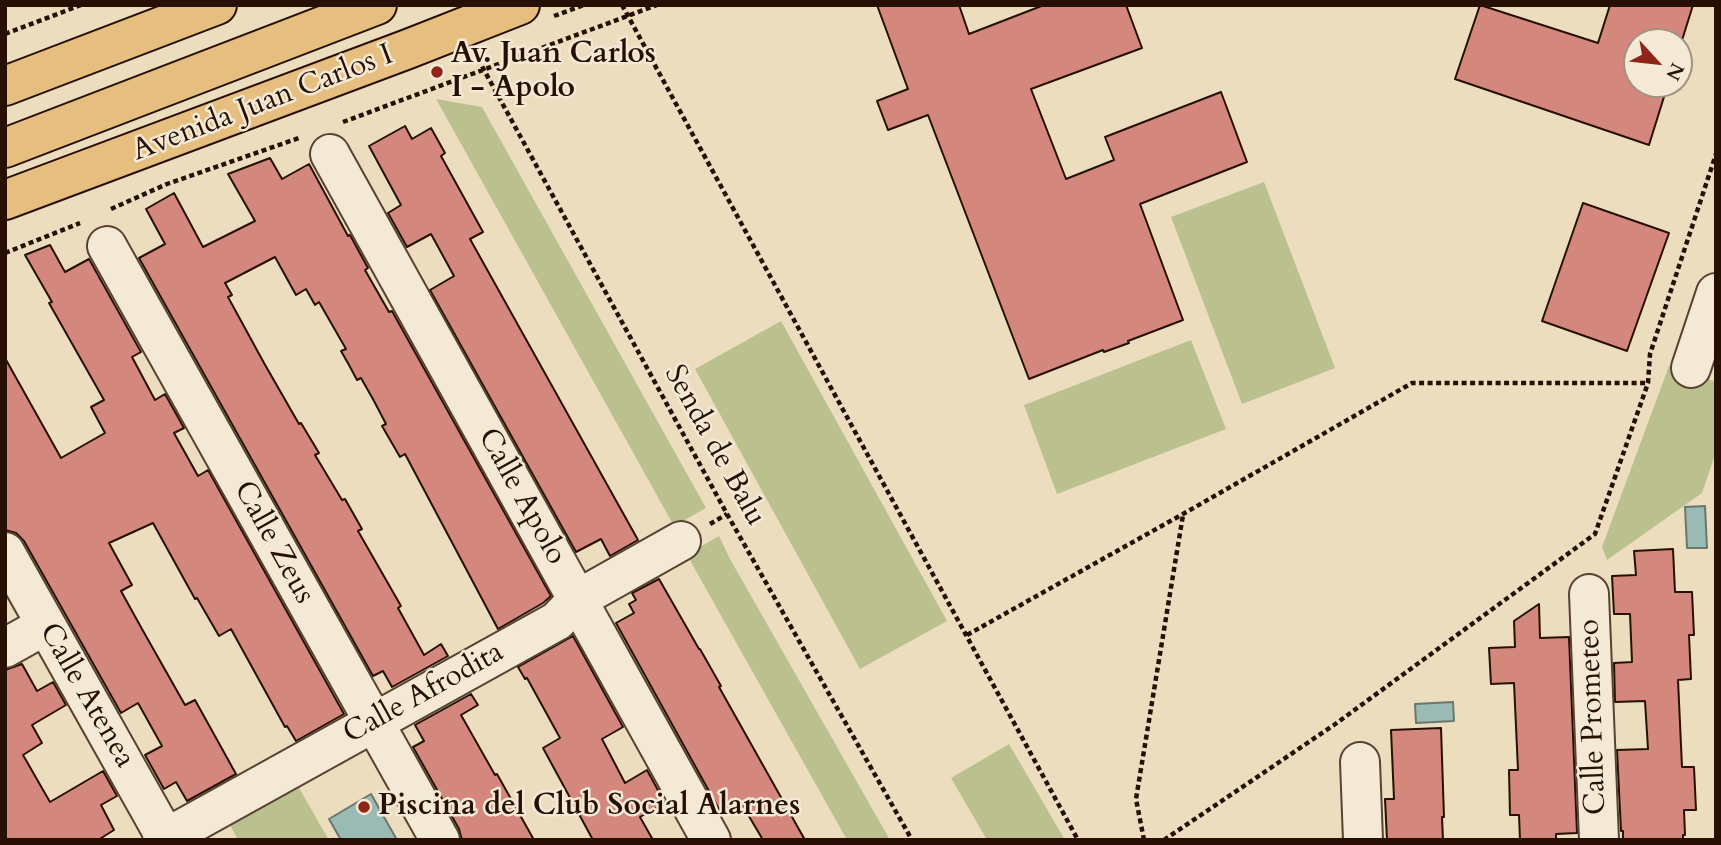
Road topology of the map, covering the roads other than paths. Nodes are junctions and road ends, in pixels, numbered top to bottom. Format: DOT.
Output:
graph roads {
  1 [pos="217,5"];
  2 [pos="377,5"];
  3 [pos="520,5"];
  4 [pos="5,86"];
  5 [pos="5,148"];
  6 [pos="330,154"];
  7 [pos="5,200"];
  8 [pos="107,246"];
  9 [pos="1716,293"];
  10 [pos="1691,368"];
  11 [pos="681,541"];
  12 [pos="5,552"];
  13 [pos="1589,594"];
  14 [pos="578,599"];
  15 [pos="46,625"];
  16 [pos="5,648"];
  17 [pos="373,722"];
  18 [pos="1360,762"];
  19 [pos="165,839"];
  20 [pos="440,840"];
  21 [pos="711,840"];
  22 [pos="1363,840"];
  23 [pos="1600,840"];
  1 -- 4 [label="main road"];
  2 -- 5 [label="main road, Avenida Juan Carlos I"];
  3 -- 7 [label="main road, Avenida Juan Carlos I"];
  6 -- 14 [label="street, Calle Apolo"];
  8 -- 17 [label="street, Calle Zeus"];
  9 -- 10 [label="street"];
  11 -- 14 [label="street, Calle Afrodita"];
  12 -- 15 [label="street, Calle Atenea"];
  13 -- 23 [label="street, Calle Prometeo"];
  14 -- 17 [label="street, Calle Afrodita"];
  14 -- 21 [label="street, Calle Apolo"];
  15 -- 16 [label="street"];
  15 -- 19 [label="street, Calle Atenea"];
  17 -- 19 [label="street, Calle Afrodita"];
  17 -- 20 [label="street, Calle Zeus"];
  18 -- 22 [label="street"];
}
